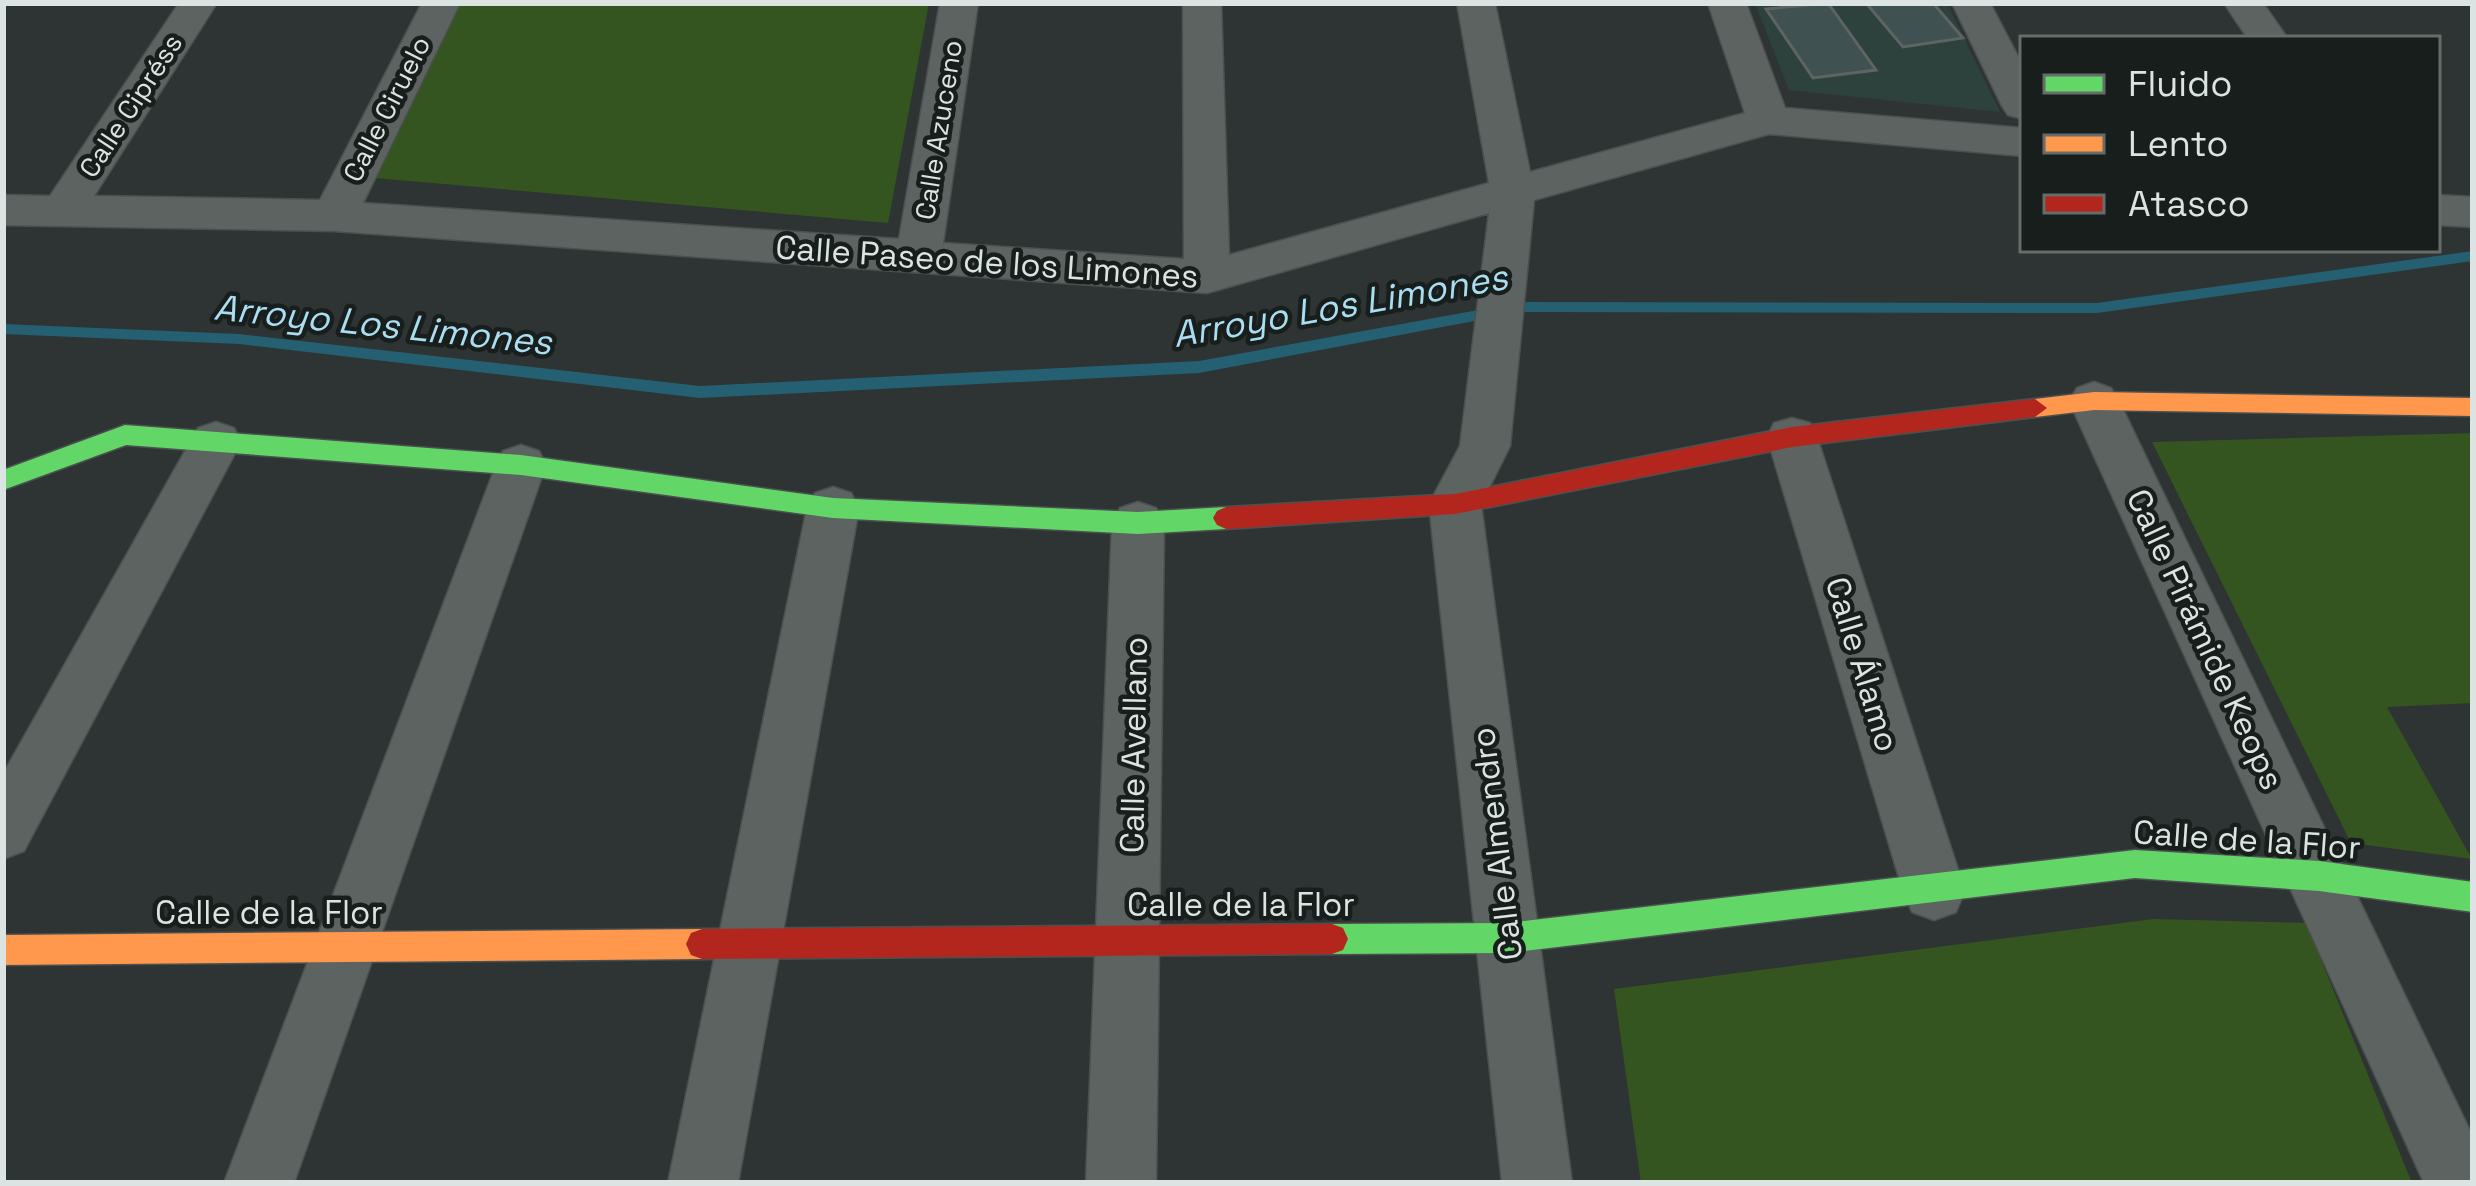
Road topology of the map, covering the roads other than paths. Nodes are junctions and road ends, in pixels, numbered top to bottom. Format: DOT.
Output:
graph roads {
  1 [pos="198,3"];
  2 [pos="441,3"];
  3 [pos="959,3"];
  4 [pos="1202,3"];
  5 [pos="1476,3"];
  6 [pos="1727,3"];
  7 [pos="1971,3"];
  8 [pos="2243,3"];
  9 [pos="2266,36"];
  10 [pos="2020,100"];
  11 [pos="1768,120"];
  12 [pos="2020,142"];
  13 [pos="1513,194"];
  14 [pos="64,209"];
  15 [pos="3,210"];
  16 [pos="2440,210"];
  17 [pos="2473,212"];
  18 [pos="334,216"];
  19 [pos="918,258"];
  20 [pos="1207,277"];
  21 [pos="2094,401"];
  22 [pos="2473,407"];
  23 [pos="1792,437"];
  24 [pos="216,442"];
  25 [pos="520,465"];
  26 [pos="3,480"];
  27 [pos="1454,504"];
  28 [pos="833,508"];
  29 [pos="1138,523"];
  30 [pos="3,831"];
  31 [pos="2319,876"];
  32 [pos="1934,891"];
  33 [pos="2473,896"];
  34 [pos="1507,938"];
  35 [pos="1127,941"];
  36 [pos="749,944"];
  37 [pos="345,947"];
  38 [pos="3,950"];
  39 [pos="259,1183"];
  40 [pos="703,1183"];
  41 [pos="1121,1183"];
  42 [pos="1537,1183"];
  43 [pos="2459,1183"];
  1 -- 14 [label="street, Calle Cipréss"];
  2 -- 18 [label="street, Calle Ciruelo"];
  3 -- 19 [label="street, Calle Azuceno"];
  4 -- 20 [label="street"];
  5 -- 13 [label="street"];
  6 -- 11 [label="street"];
  7 -- 10 [label="street"];
  8 -- 9 [label="street"];
  11 -- 12 [label="street, Calle Paseo de los Limones"];
  11 -- 13 [label="street, Calle Paseo de los Limones"];
  13 -- 20 [label="street, Calle Paseo de los Limones"];
  13 -- 27 [label="street"];
  14 -- 15 [label="street, Calle Paseo de los Limones"];
  14 -- 18 [label="street, Calle Paseo de los Limones"];
  16 -- 17 [label="street"];
  18 -- 19 [label="street, Calle Paseo de los Limones"];
  19 -- 20 [label="street, Calle Paseo de los Limones"];
  21 -- 22 [label="street"];
  21 -- 23 [label="street"];
  21 -- 31 [label="street, Calle Pirámide Keops"];
  23 -- 27 [label="street"];
  23 -- 32 [label="street, Calle Álamo"];
  24 -- 25 [label="street"];
  24 -- 26 [label="street"];
  24 -- 30 [label="street"];
  25 -- 28 [label="street"];
  25 -- 37 [label="street"];
  27 -- 29 [label="street"];
  27 -- 34 [label="street, Calle Almendro"];
  28 -- 29 [label="street"];
  28 -- 36 [label="street"];
  29 -- 35 [label="street, Calle Avellano"];
  31 -- 32 [label="street, Calle de la Flor"];
  31 -- 33 [label="street, Calle de la Flor"];
  31 -- 43 [label="street, Calle Pirámide Keops"];
  32 -- 34 [label="street, Calle de la Flor"];
  34 -- 35 [label="street, Calle de la Flor"];
  34 -- 42 [label="street, Calle Almendro"];
  35 -- 36 [label="street, Calle de la Flor"];
  35 -- 41 [label="street, Calle Avellano"];
  36 -- 37 [label="street, Calle de la Flor"];
  36 -- 40 [label="street"];
  37 -- 38 [label="street, Calle de la Flor"];
  37 -- 39 [label="street"];
}
